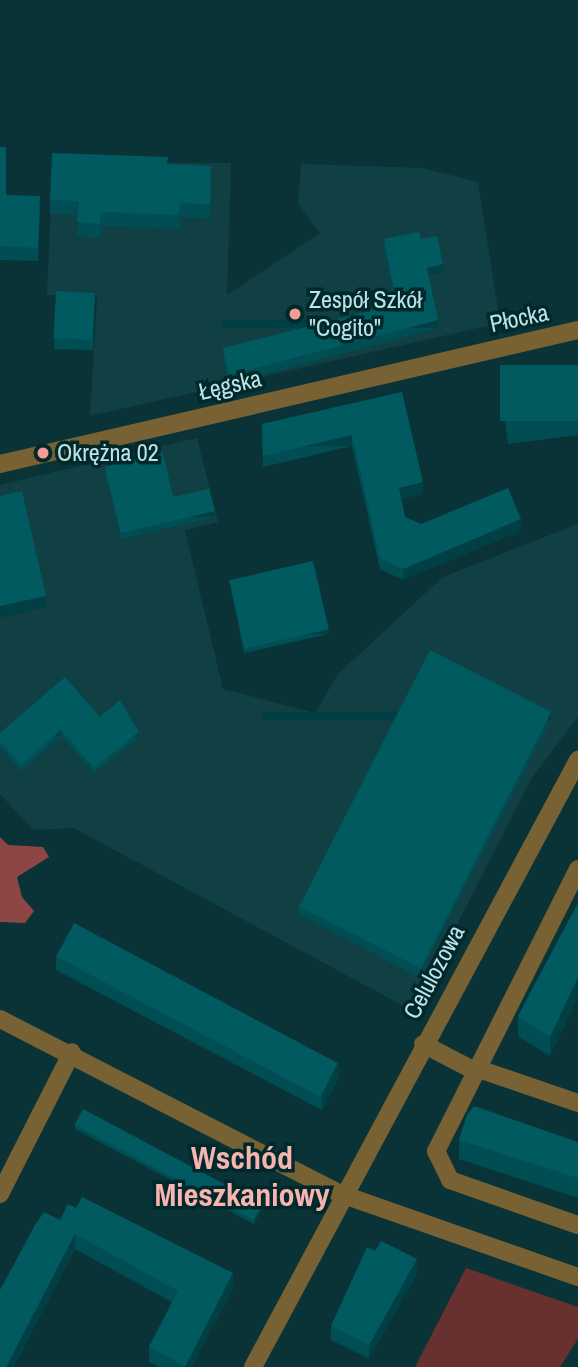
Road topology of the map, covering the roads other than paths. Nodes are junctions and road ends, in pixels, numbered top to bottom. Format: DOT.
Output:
graph roads {
  1 [pos="578,330"];
  2 [pos="470,354"];
  3 [pos="0,464"];
  4 [pos="575,771"];
  5 [pos="578,869"];
  6 [pos="0,1019"];
  7 [pos="423,1044"];
  8 [pos="72,1052"];
  9 [pos="475,1070"];
  10 [pos="578,1103"];
  11 [pos="0,1194"];
  12 [pos="341,1194"];
  13 [pos="578,1225"];
  14 [pos="578,1277"];
  15 [pos="253,1367"];
  1 -- 2 [label="street, Płocka"];
  2 -- 3 [label="street, Łęgska"];
  4 -- 7 [label="street, Celulozowa"];
  5 -- 9 [label="street"];
  6 -- 8 [label="street"];
  7 -- 9 [label="street"];
  7 -- 12 [label="street, Celulozowa"];
  8 -- 11 [label="street"];
  8 -- 12 [label="street"];
  9 -- 10 [label="street"];
  9 -- 13 [label="street"];
  12 -- 14 [label="street"];
  12 -- 15 [label="street, Celulozowa"];
}
